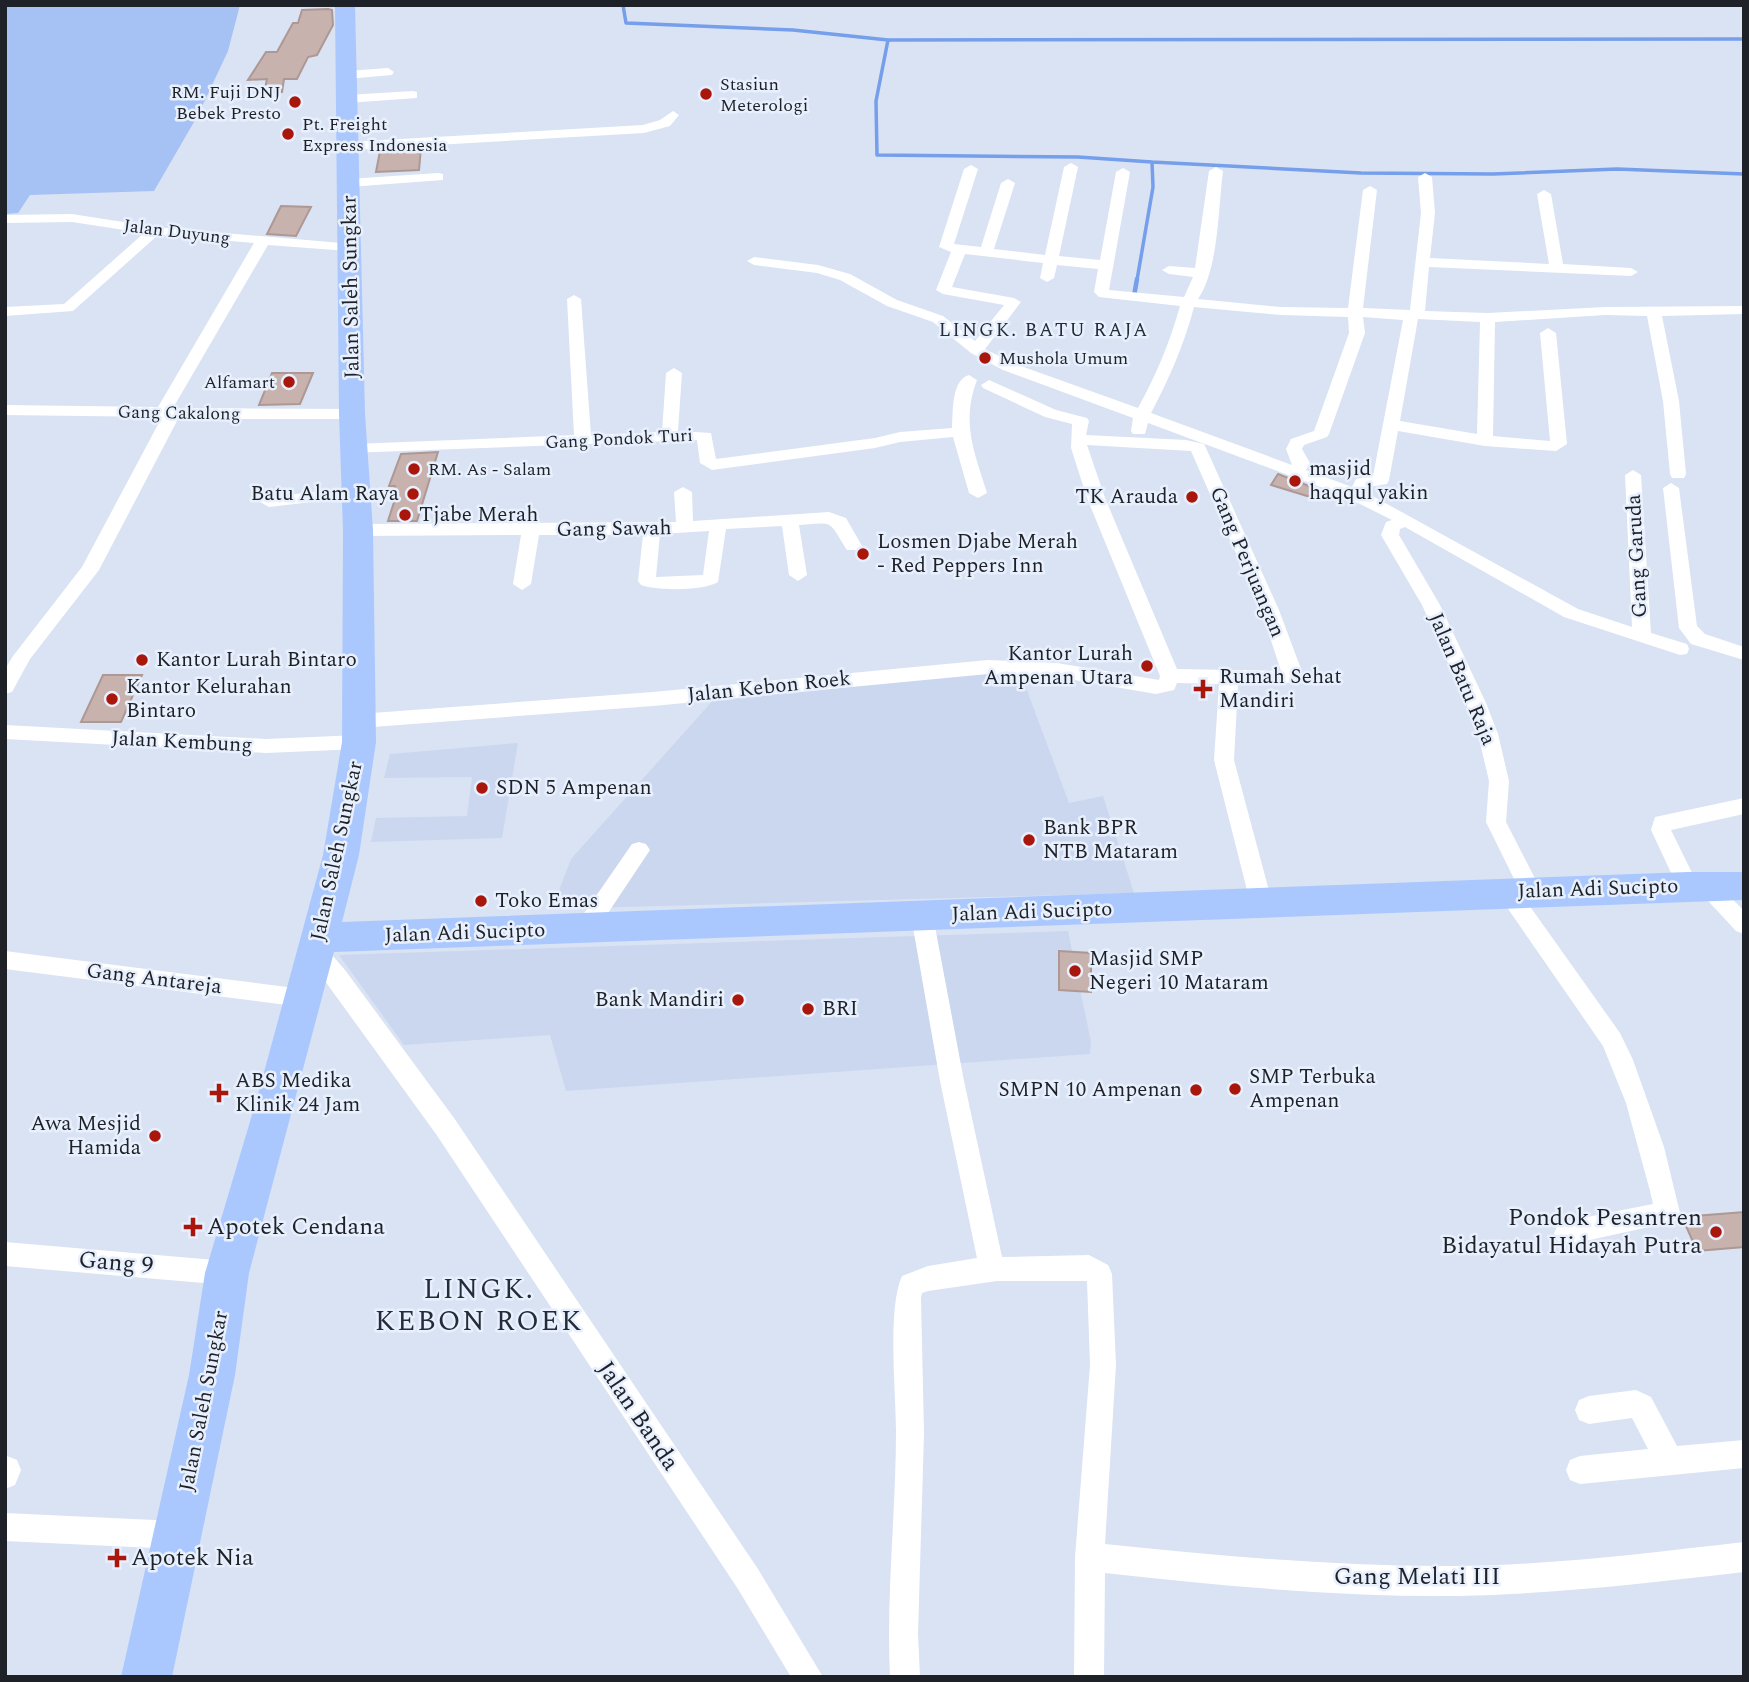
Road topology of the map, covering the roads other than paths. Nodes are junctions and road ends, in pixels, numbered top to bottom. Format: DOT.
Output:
graph roads {
  1 [pos="345,5"];
  2 [pos="388,72"];
  3 [pos="347,87"];
  4 [pos="413,95"];
  5 [pos="673,115"];
  6 [pos="348,146"];
  7 [pos="1071,167"];
  8 [pos="971,169"];
  9 [pos="1216,171"];
  10 [pos="1123,172"];
  11 [pos="438,177"];
  12 [pos="1425,177"];
  13 [pos="349,183"];
  14 [pos="1008,183"];
  15 [pos="1370,190"];
  16 [pos="1544,194"];
  17 [pos="5,219"];
  18 [pos="155,231"];
  19 [pos="262,242"];
  20 [pos="348,247"];
  21 [pos="959,250"];
  22 [pos="986,253"];
  23 [pos="1051,260"];
  24 [pos="754,261"];
  25 [pos="1423,262"];
  26 [pos="1106,265"];
  27 [pos="1483,267"];
  28 [pos="1557,269"];
  29 [pos="1169,270"];
  30 [pos="1631,272"];
  31 [pos="1202,273"];
  32 [pos="1047,278"];
  33 [pos="1485,284"];
  34 [pos="574,299"];
  35 [pos="1190,301"];
  36 [pos="1744,310"];
  37 [pos="5,312"];
  38 [pos="1356,312"];
  39 [pos="1654,312"];
  40 [pos="1413,315"];
  41 [pos="1488,317"];
  42 [pos="1548,333"];
  43 [pos="976,350"];
  44 [pos="674,373"];
  45 [pos="969,380"];
  46 [pos="989,385"];
  47 [pos="1095,399"];
  48 [pos="5,410"];
  49 [pos="168,413"];
  50 [pos="352,414"];
  51 [pos="1142,417"];
  52 [pos="1081,421"];
  53 [pos="1393,425"];
  54 [pos="960,432"];
  55 [pos="670,435"];
  56 [pos="583,440"];
  57 [pos="1080,440"];
  58 [pos="1138,441"];
  59 [pos="1485,441"];
  60 [pos="355,449"];
  61 [pos="1296,471"];
  62 [pos="1633,475"];
  63 [pos="357,492"];
  64 [pos="684,492"];
  65 [pos="978,493"];
  66 [pos="1357,496"];
  67 [pos="269,502"];
  68 [pos="789,518"];
  69 [pos="1405,521"];
  70 [pos="718,524"];
  71 [pos="685,528"];
  72 [pos="652,529"];
  73 [pos="358,530"];
  74 [pos="531,530"];
  75 [pos="853,546"];
  76 [pos="798,575"];
  77 [pos="522,584"];
  78 [pos="1642,637"];
  79 [pos="1680,649"];
  80 [pos="1744,654"];
  81 [pos="1170,676"];
  82 [pos="1229,678"];
  83 [pos="5,687"];
  84 [pos="5,732"];
  85 [pos="359,732"];
  86 [pos="1744,806"];
  87 [pos="639,850"];
  88 [pos="1697,886"];
  89 [pos="1744,886"];
  90 [pos="1519,892"];
  91 [pos="1261,902"];
  92 [pos="922,916"];
  93 [pos="1744,925"];
  94 [pos="586,929"];
  95 [pos="318,946"];
  96 [pos="5,960"];
  97 [pos="302,998"];
  98 [pos="1567,1233"];
  99 [pos="6,1256"];
  100 [pos="992,1270"];
  101 [pos="227,1273"];
  102 [pos="1589,1410"];
  103 [pos="1744,1454"];
  104 [pos="1670,1462"];
  105 [pos="1580,1470"];
  106 [pos="5,1527"];
  107 [pos="176,1535"];
  108 [pos="1744,1557"];
  109 [pos="1090,1558"];
  110 [pos="146,1677"];
  111 [pos="808,1677"];
  112 [pos="905,1677"];
  113 [pos="1088,1677"];
  1 -- 3 [label="highway, Jalan Saleh Sungkar"];
  2 -- 3 [label="street"];
  3 -- 4 [label="street"];
  3 -- 6 [label="highway, Jalan Saleh Sungkar"];
  5 -- 6 [label="street"];
  6 -- 13 [label="highway, Jalan Saleh Sungkar"];
  7 -- 23 [label="street"];
  8 -- 21 [label="street"];
  9 -- 31 [label="street"];
  10 -- 26 [label="street"];
  11 -- 13 [label="street"];
  12 -- 25 [label="street"];
  13 -- 20 [label="highway, Jalan Saleh Sungkar"];
  14 -- 22 [label="street"];
  15 -- 38 [label="street"];
  16 -- 28 [label="street"];
  17 -- 18 [label="street, Jalan Duyung"];
  18 -- 19 [label="street, Jalan Duyung"];
  18 -- 37 [label="street"];
  19 -- 20 [label="street, Jalan Duyung"];
  19 -- 49 [label="street"];
  20 -- 50 [label="highway, Jalan Saleh Sungkar"];
  21 -- 22 [label="street"];
  21 -- 43 [label="street"];
  22 -- 23 [label="street"];
  23 -- 26 [label="street"];
  23 -- 32 [label="street"];
  24 -- 43 [label="street"];
  25 -- 27 [label="street"];
  25 -- 40 [label="street"];
  26 -- 35 [label="street"];
  27 -- 28 [label="street"];
  27 -- 33 [label="street"];
  28 -- 30 [label="street"];
  29 -- 31 [label="street"];
  31 -- 35 [label="street"];
  34 -- 56 [label="street"];
  35 -- 38 [label="street"];
  35 -- 51 [label="street"];
  36 -- 39 [label="street"];
  38 -- 40 [label="street"];
  38 -- 61 [label="street"];
  39 -- 41 [label="street"];
  39 -- 80 [label="street"];
  40 -- 41 [label="street"];
  40 -- 53 [label="street"];
  41 -- 59 [label="street"];
  42 -- 59 [label="street"];
  43 -- 47 [label="street"];
  44 -- 55 [label="street"];
  45 -- 54 [label="street"];
  46 -- 52 [label="street"];
  47 -- 51 [label="street"];
  47 -- 52 [label="street"];
  48 -- 49 [label="street, Gang Cakalong"];
  49 -- 50 [label="street, Gang Cakalong"];
  49 -- 83 [label="street"];
  50 -- 60 [label="highway, Jalan Saleh Sungkar"];
  51 -- 58 [label="street"];
  51 -- 61 [label="street"];
  52 -- 57 [label="street"];
  53 -- 59 [label="street"];
  53 -- 66 [label="street"];
  54 -- 55 [label="street, Gang Pondok Turi"];
  54 -- 65 [label="street"];
  55 -- 56 [label="street, Gang Pondok Turi"];
  56 -- 60 [label="street, Gang Pondok Turi"];
  57 -- 58 [label="street, Gang Perjuangan"];
  57 -- 81 [label="street"];
  58 -- 82 [label="street, Gang Perjuangan"];
  60 -- 63 [label="highway, Jalan Saleh Sungkar"];
  61 -- 66 [label="street"];
  62 -- 78 [label="street, Gang Garuda"];
  63 -- 67 [label="street"];
  63 -- 73 [label="highway, Jalan Saleh Sungkar"];
  64 -- 71 [label="street"];
  66 -- 69 [label="street"];
  68 -- 70 [label="street, Gang Sawah"];
  68 -- 75 [label="street, Gang Sawah"];
  68 -- 76 [label="street"];
  69 -- 78 [label="street"];
  69 -- 90 [label="street, Jalan Batu Raja"];
  70 -- 71 [label="street, Gang Sawah"];
  70 -- 72 [label="street"];
  71 -- 72 [label="street, Gang Sawah"];
  72 -- 74 [label="street, Gang Sawah"];
  73 -- 74 [label="street, Gang Sawah"];
  73 -- 85 [label="highway, Jalan Saleh Sungkar"];
  74 -- 77 [label="street"];
  78 -- 79 [label="street"];
  81 -- 82 [label="street, Gang Perjuangan"];
  81 -- 85 [label="street, Jalan Kebon Roek"];
  82 -- 91 [label="street"];
  84 -- 85 [label="street, Jalan Kembung"];
  85 -- 95 [label="highway, Jalan Saleh Sungkar"];
  86 -- 88 [label="street"];
  87 -- 94 [label="street"];
  88 -- 89 [label="highway, Jalan Adi Sucipto"];
  88 -- 90 [label="highway, Jalan Adi Sucipto"];
  88 -- 93 [label="street"];
  90 -- 91 [label="highway, Jalan Adi Sucipto"];
  90 -- 98 [label="street"];
  91 -- 92 [label="highway, Jalan Adi Sucipto"];
  92 -- 94 [label="highway, Jalan Adi Sucipto"];
  92 -- 100 [label="street"];
  94 -- 95 [label="highway, Jalan Adi Sucipto"];
  95 -- 97 [label="highway, Jalan Saleh Sungkar"];
  95 -- 111 [label="street, Jalan Banda"];
  96 -- 97 [label="street, Gang Antareja"];
  97 -- 101 [label="highway, Jalan Saleh Sungkar"];
  99 -- 101 [label="street, Gang 9"];
  100 -- 109 [label="street"];
  100 -- 112 [label="street"];
  101 -- 107 [label="highway, Jalan Saleh Sungkar"];
  102 -- 104 [label="street"];
  103 -- 104 [label="street"];
  104 -- 105 [label="street"];
  106 -- 107 [label="street"];
  107 -- 110 [label="highway, Jalan Saleh Sungkar"];
  108 -- 109 [label="street, Gang Melati III"];
  109 -- 113 [label="street"];
}
